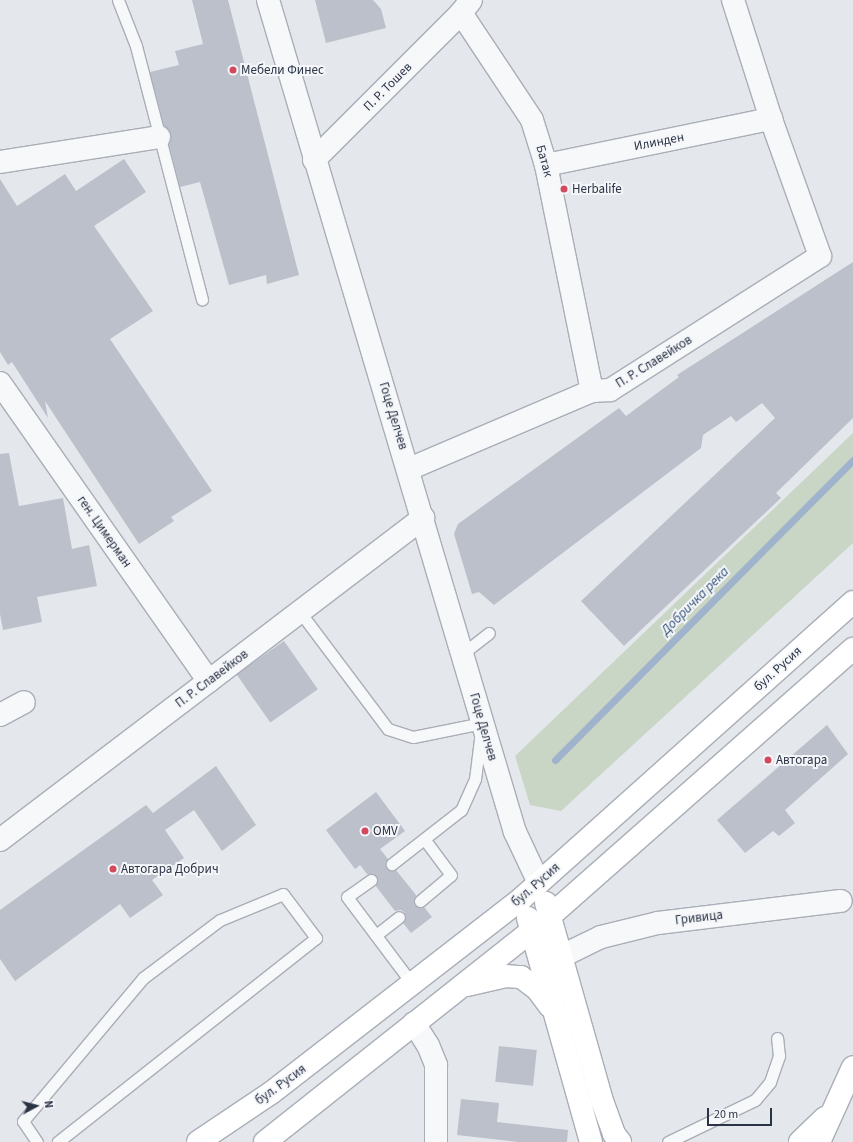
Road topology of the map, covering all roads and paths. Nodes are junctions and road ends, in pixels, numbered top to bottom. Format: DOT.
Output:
graph roads {
  1 [pos="118,0"];
  2 [pos="268,0"];
  3 [pos="733,0"];
  4 [pos="466,6"];
  5 [pos="771,119"];
  6 [pos="159,137"];
  7 [pos="314,160"];
  8 [pos="0,162"];
  9 [pos="546,165"];
  10 [pos="202,300"];
  11 [pos="0,383"];
  12 [pos="592,391"];
  13 [pos="409,468"];
  14 [pos="423,518"];
  15 [pos="853,602"];
  16 [pos="300,612"];
  17 [pos="489,633"];
  18 [pos="853,649"];
  19 [pos="462,654"];
  20 [pos="209,681"];
  21 [pos="24,702"];
  22 [pos="0,715"];
  23 [pos="482,723"];
  24 [pos="515,832"];
  25 [pos="0,840"];
  26 [pos="425,840"];
  27 [pos="392,864"];
  28 [pos="371,880"];
  29 [pos="539,883"];
  30 [pos="522,898"];
  31 [pos="420,901"];
  32 [pos="841,901"];
  33 [pos="550,916"];
  34 [pos="399,917"];
  35 [pos="531,931"];
  36 [pos="376,935"];
  37 [pos="562,956"];
  38 [pos="413,985"];
  39 [pos="455,990"];
  40 [pos="553,1010"];
  41 [pos="414,1022"];
  42 [pos="777,1038"];
  43 [pos="853,1067"];
  44 [pos="835,1110"];
  45 [pos="37,1142"];
  46 [pos="58,1142"];
  47 [pos="198,1142"];
  48 [pos="265,1142"];
  49 [pos="436,1142"];
  50 [pos="591,1142"];
  51 [pos="620,1142"];
  52 [pos="668,1142"];
  53 [pos="800,1142"];
  54 [pos="819,1142"];
  1 -- 6 [label="lane"];
  2 -- 7 [label="street, Гоце Делчев"];
  3 -- 5 [label="street"];
  4 -- 7 [label="street, П. Р. Тошев"];
  4 -- 9 [label="street, Батак"];
  5 -- 9 [label="street, Илинден"];
  5 -- 12 [label="street, П. Р. Славейков"];
  6 -- 8 [label="street"];
  6 -- 10 [label="lane"];
  7 -- 13 [label="street, Гоце Делчев"];
  9 -- 12 [label="street, Батак"];
  11 -- 20 [label="street, ген. Цимерман"];
  12 -- 13 [label="street, П. Р. Славейков"];
  13 -- 14 [label="street, Гоце Делчев"];
  14 -- 16 [label="street, П. Р. Славейков"];
  14 -- 19 [label="street, Гоце Делчев"];
  15 -- 29 [label="main road, бул. Русия"];
  16 -- 20 [label="street, П. Р. Славейков"];
  16 -- 23 [label="lane"];
  17 -- 19 [label="lane"];
  18 -- 33 [label="main road"];
  19 -- 23 [label="street, Гоце Делчев"];
  20 -- 25 [label="street, П. Р. Славейков"];
  21 -- 22 [label="street"];
  23 -- 24 [label="street, Гоце Делчев"];
  23 -- 26 [label="lane"];
  24 -- 29 [label="street, Гоце Делчев"];
  24 -- 30 [label="street, Гоце Делчев"];
  26 -- 27 [label="lane"];
  26 -- 31 [label="lane"];
  28 -- 36 [label="lane"];
  29 -- 30 [label="main road, бул. Русия"];
  29 -- 33 [label="main road"];
  30 -- 35 [label="main road"];
  30 -- 38 [label="main road, бул. Русия"];
  32 -- 37 [label="street, Гривица"];
  33 -- 35 [label="main road"];
  33 -- 37 [label="main road"];
  34 -- 36 [label="lane"];
  35 -- 39 [label="main road"];
  35 -- 40 [label="main road"];
  36 -- 38 [label="lane"];
  37 -- 51 [label="main road"];
  38 -- 47 [label="main road, бул. Русия"];
  39 -- 40 [label="main road"];
  39 -- 41 [label="main road"];
  40 -- 50 [label="main road"];
  41 -- 48 [label="main road"];
  41 -- 49 [label="street"];
  42 -- 52 [label="lane"];
  43 -- 44 [label="main road"];
  44 -- 53 [label="main road"];
  44 -- 54 [label="main road"];
  45 -- 46 [label="lane"];
}
